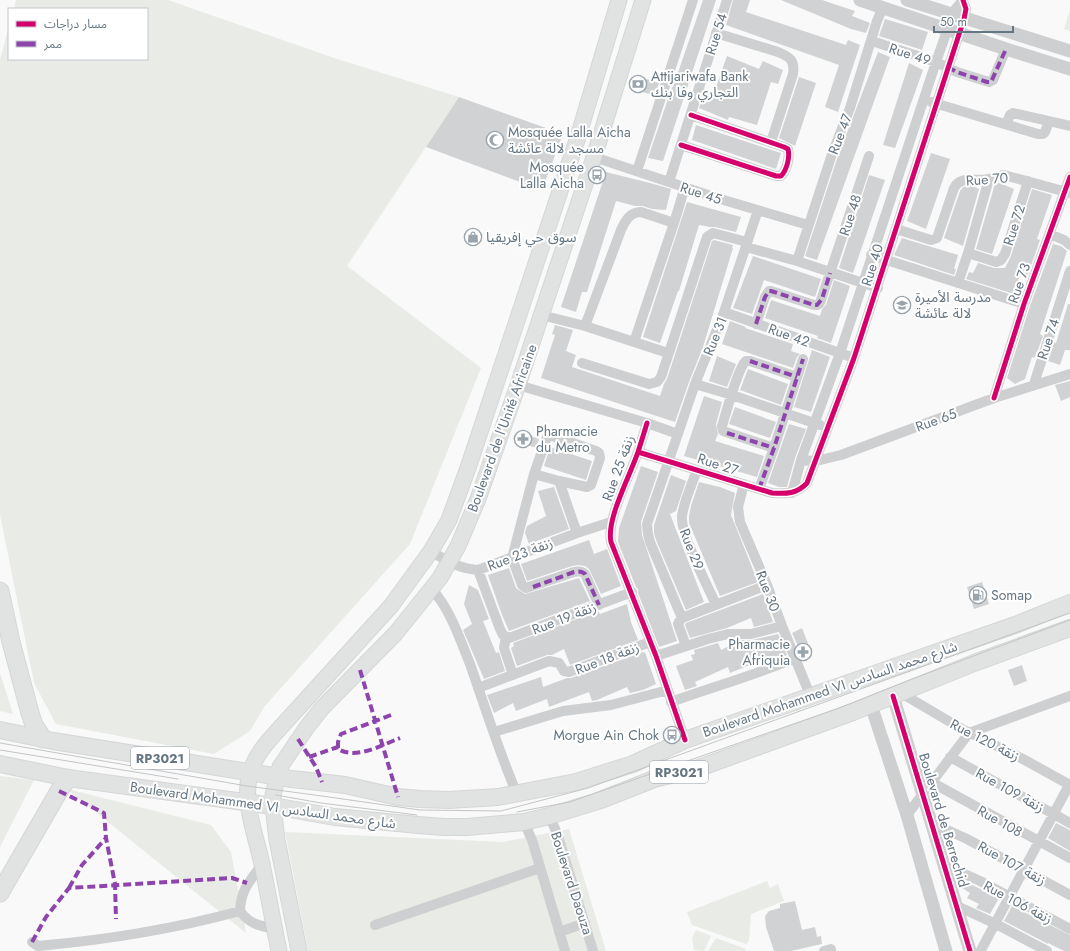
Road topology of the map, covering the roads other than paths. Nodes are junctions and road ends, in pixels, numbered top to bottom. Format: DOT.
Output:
graph roads {
  1 [pos="619,0"];
  2 [pos="643,0"];
  3 [pos="693,0"];
  4 [pos="727,0"];
  5 [pos="860,0"];
  6 [pos="907,0"];
  7 [pos="963,0"];
  8 [pos="883,7"];
  9 [pos="959,17"];
  10 [pos="954,32"];
  11 [pos="716,33"];
  12 [pos="872,41"];
  13 [pos="1006,49"];
  14 [pos="1070,51"];
  15 [pos="936,62"];
  16 [pos="948,67"];
  17 [pos="1070,68"];
  18 [pos="923,100"];
  19 [pos="938,104"];
  20 [pos="691,115"];
  21 [pos="1049,121"];
  22 [pos="1006,124"];
  23 [pos="1070,126"];
  24 [pos="772,142"];
  25 [pos="681,144"];
  26 [pos="869,156"];
  27 [pos="594,157"];
  28 [pos="637,171"];
  29 [pos="1070,177"];
  30 [pos="990,179"];
  31 [pos="1028,181"];
  32 [pos="669,182"];
  33 [pos="685,187"];
  34 [pos="1068,192"];
  35 [pos="758,210"];
  36 [pos="674,223"];
  37 [pos="808,225"];
  38 [pos="896,230"];
  39 [pos="1050,234"];
  40 [pos="746,245"];
  41 [pos="1070,245"];
  42 [pos="968,253"];
  43 [pos="871,255"];
  44 [pos="886,260"];
  45 [pos="797,261"];
  46 [pos="1070,271"];
  47 [pos="830,273"];
  48 [pos="862,283"];
  49 [pos="958,283"];
  50 [pos="878,288"];
  51 [pos="1024,304"];
  52 [pos="724,312"];
  53 [pos="542,315"];
  54 [pos="756,324"];
  55 [pos="585,326"];
  56 [pos="634,342"];
  57 [pos="668,353"];
  58 [pos="840,353"];
  59 [pos="854,358"];
  60 [pos="803,359"];
  61 [pos="582,363"];
  62 [pos="1070,374"];
  63 [pos="797,377"];
  64 [pos="695,384"];
  65 [pos="1034,384"];
  66 [pos="518,385"];
  67 [pos="732,395"];
  68 [pos="994,398"];
  69 [pos="785,413"];
  70 [pos="647,423"];
  71 [pos="815,423"];
  72 [pos="828,427"];
  73 [pos="678,434"];
  74 [pos="774,448"];
  75 [pos="638,452"];
  76 [pos="669,460"];
  77 [pos="801,460"];
  78 [pos="816,461"];
  79 [pos="697,470"];
  80 [pos="534,474"];
  81 [pos="559,481"];
  82 [pos="744,484"];
  83 [pos="759,489"];
  84 [pos="792,493"];
  85 [pos="611,522"];
  86 [pos="577,532"];
  87 [pos="431,551"];
  88 [pos="512,558"];
  89 [pos="448,562"];
  90 [pos="478,570"];
  91 [pos="767,586"];
  92 [pos="432,588"];
  93 [pos="0,591"];
  94 [pos="632,592"];
  95 [pos="1070,603"];
  96 [pos="599,605"];
  97 [pos="716,605"];
  98 [pos="682,618"];
  99 [pos="782,626"];
  100 [pos="1070,628"];
  101 [pos="503,633"];
  102 [pos="650,642"];
  103 [pos="686,646"];
  104 [pos="656,656"];
  105 [pos="796,658"];
  106 [pos="513,675"];
  107 [pos="478,688"];
  108 [pos="668,690"];
  109 [pos="810,695"];
  110 [pos="897,695"];
  111 [pos="1070,696"];
  112 [pos="671,702"];
  113 [pos="871,705"];
  114 [pos="0,730"];
  115 [pos="494,732"];
  116 [pos="969,732"];
  117 [pos="43,738"];
  118 [pos="685,740"];
  119 [pos="950,757"];
  120 [pos="0,764"];
  121 [pos="250,772"];
  122 [pos="278,776"];
  123 [pos="68,778"];
  124 [pos="931,782"];
  125 [pos="1070,785"];
  126 [pos="923,793"];
  127 [pos="517,794"];
  128 [pos="248,803"];
  129 [pos="273,806"];
  130 [pos="1054,814"];
  131 [pos="907,815"];
  132 [pos="549,816"];
  133 [pos="524,822"];
  134 [pos="932,822"];
  135 [pos="1070,823"];
  136 [pos="1039,842"];
  137 [pos="1070,858"];
  138 [pos="262,864"];
  139 [pos="945,865"];
  140 [pos="540,868"];
  141 [pos="1025,870"];
  142 [pos="0,893"];
  143 [pos="1070,895"];
  144 [pos="1010,898"];
  145 [pos="957,906"];
  146 [pos="240,911"];
  147 [pos="585,923"];
  148 [pos="996,924"];
  149 [pos="375,925"];
  150 [pos="275,929"];
  151 [pos="1070,929"];
  152 [pos="559,932"];
  153 [pos="32,942"];
  154 [pos="976,950"];
  155 [pos="279,951"];
  156 [pos="299,951"];
  157 [pos="565,951"];
  158 [pos="593,951"];
  159 [pos="946,951"];
  160 [pos="1047,951"];
  1 -- 87 [label="main road, Boulevard de l'Unité Africaine"];
  2 -- 27 [label="main road, Boulevard de l'Unité Africaine"];
  3 -- 28 [label="street"];
  4 -- 11 [label="street, Rue 54"];
  5 -- 8 [label="street"];
  6 -- 9 [label="street"];
  7 -- 9 [label="street"];
  8 -- 10 [label="street"];
  8 -- 12 [label="street, Rue 47"];
  9 -- 10 [label="street"];
  9 -- 14 [label="street"];
  10 -- 13 [label="street"];
  10 -- 15 [label="street, Rue 40"];
  10 -- 16 [label="street, Rue 40"];
  11 -- 20 [label="street, Rue 54"];
  11 -- 24 [label="street"];
  12 -- 15 [label="street, Rue 49"];
  12 -- 37 [label="street, Rue 47"];
  13 -- 16 [label="street, Rue 49"];
  13 -- 17 [label="street"];
  15 -- 16 [label="street, Rue 49"];
  15 -- 18 [label="street, Rue 40"];
  16 -- 19 [label="street, Rue 40"];
  18 -- 19 [label="street"];
  18 -- 43 [label="street, Rue 40"];
  19 -- 22 [label="street"];
  19 -- 38 [label="street, Rue 40"];
  20 -- 24 [label="street"];
  20 -- 25 [label="street, Rue 54"];
  21 -- 22 [label="street"];
  21 -- 22 [label="street"];
  21 -- 23 [label="street"];
  24 -- 25 [label="street"];
  25 -- 32 [label="street, Rue 54"];
  26 -- 47 [label="street, Rue 48"];
  27 -- 28 [label="street, Rue 45"];
  27 -- 53 [label="main road, Boulevard de l'Unité Africaine"];
  28 -- 32 [label="street, Rue 45"];
  29 -- 34 [label="street, Rue 73"];
  30 -- 31 [label="street, Rue 70"];
  30 -- 38 [label="street, Rue 70"];
  30 -- 42 [label="street"];
  31 -- 34 [label="street, Rue 70"];
  31 -- 42 [label="street, Rue 72"];
  32 -- 33 [label="street, Rue 45"];
  33 -- 35 [label="street, Rue 45"];
  33 -- 36 [label="street"];
  34 -- 39 [label="street, Rue 73"];
  35 -- 37 [label="street, Rue 45"];
  35 -- 40 [label="street, Rue 31"];
  36 -- 55 [label="street"];
  36 -- 56 [label="street"];
  37 -- 45 [label="street, Rue 47"];
  38 -- 44 [label="street, Rue 40"];
  39 -- 41 [label="street"];
  39 -- 51 [label="street, Rue 73"];
  40 -- 45 [label="street"];
  40 -- 52 [label="street, Rue 31"];
  40 -- 57 [label="street"];
  42 -- 49 [label="street"];
  43 -- 44 [label="street"];
  43 -- 48 [label="street, Rue 40"];
  44 -- 49 [label="street"];
  44 -- 50 [label="street, Rue 40"];
  45 -- 47 [label="street"];
  46 -- 65 [label="street, Rue 74"];
  47 -- 48 [label="street"];
  47 -- 54 [label="street, Rue 48"];
  48 -- 50 [label="street"];
  48 -- 58 [label="street, Rue 40"];
  49 -- 51 [label="street"];
  50 -- 59 [label="street, Rue 40"];
  51 -- 68 [label="street, Rue 73"];
  52 -- 54 [label="street, Rue 42"];
  52 -- 64 [label="street, Rue 31"];
  53 -- 55 [label="street"];
  53 -- 66 [label="main road, Boulevard de l'Unité Africaine"];
  54 -- 58 [label="street, Rue 42"];
  55 -- 56 [label="street"];
  56 -- 57 [label="street"];
  57 -- 61 [label="street"];
  58 -- 59 [label="street, Rue 42"];
  58 -- 71 [label="street, Rue 40"];
  59 -- 72 [label="street, Rue 40"];
  60 -- 63 [label="street"];
  62 -- 65 [label="street, Rue 65"];
  63 -- 67 [label="street"];
  63 -- 69 [label="street"];
  64 -- 67 [label="street"];
  64 -- 73 [label="street, Rue 31"];
  65 -- 68 [label="street, Rue 65"];
  66 -- 70 [label="street"];
  66 -- 89 [label="main road, Boulevard de l'Unité Africaine"];
  67 -- 69 [label="street"];
  67 -- 74 [label="street"];
  68 -- 78 [label="street, Rue 65"];
  69 -- 71 [label="street"];
  69 -- 74 [label="street"];
  70 -- 73 [label="street"];
  70 -- 75 [label="street, Rue 25 زنقة"];
  71 -- 72 [label="street"];
  71 -- 77 [label="street, Rue 40"];
  72 -- 78 [label="street, Rue 40"];
  73 -- 76 [label="street, Rue 31"];
  74 -- 83 [label="street"];
  75 -- 76 [label="street, Rue 27"];
  75 -- 85 [label="street, Rue 25 زنقة"];
  76 -- 79 [label="street, Rue 27"];
  76 -- 98 [label="street, Rue 31"];
  77 -- 78 [label="street, Rue 65"];
  77 -- 84 [label="street, Rue 40"];
  78 -- 84 [label="street, Rue 40"];
  79 -- 82 [label="street, Rue 27"];
  79 -- 97 [label="street, Rue 29"];
  80 -- 81 [label="street"];
  80 -- 81 [label="street"];
  80 -- 88 [label="street"];
  81 -- 86 [label="street"];
  82 -- 83 [label="street, Rue 27"];
  82 -- 91 [label="street, Rue 30"];
  83 -- 84 [label="street, Rue 27"];
  85 -- 86 [label="street, Rue 23 زنقة"];
  85 -- 94 [label="street"];
  86 -- 88 [label="street, Rue 23 زنقة"];
  87 -- 89 [label="street, Rue 23 زنقة"];
  87 -- 121 [label="main road, Boulevard de l'Unité Africaine"];
  88 -- 90 [label="street, Rue 23 زنقة"];
  88 -- 96 [label="street"];
  89 -- 90 [label="street, Rue 23 زنقة"];
  89 -- 92 [label="main road, Boulevard de l'Unité Africaine"];
  90 -- 101 [label="street"];
  91 -- 97 [label="street"];
  91 -- 99 [label="street, Rue 30"];
  92 -- 107 [label="street"];
  92 -- 122 [label="main road, Boulevard de l'Unité Africaine"];
  93 -- 117 [label="highway"];
  94 -- 96 [label="street, Rue 19 زنقة"];
  94 -- 102 [label="street"];
  95 -- 109 [label="main road, Boulevard Mohammed VI شارع محمد السادس / RP3021"];
  96 -- 101 [label="street, Rue 19 زنقة"];
  97 -- 98 [label="street"];
  98 -- 103 [label="street"];
  99 -- 103 [label="street"];
  99 -- 105 [label="street, Rue 30"];
  100 -- 110 [label="main road, Boulevard Mohammed VI شارع محمد السادس / RP3021"];
  101 -- 106 [label="street"];
  102 -- 104 [label="street"];
  102 -- 106 [label="street, Rue 18 زنقة"];
  103 -- 104 [label="street"];
  104 -- 108 [label="street"];
  105 -- 109 [label="street, Rue 30"];
  105 -- 112 [label="street"];
  106 -- 107 [label="street, Rue 18 زنقة"];
  107 -- 115 [label="street"];
  108 -- 112 [label="street"];
  108 -- 115 [label="street"];
  109 -- 118 [label="main road, Boulevard Mohammed VI شارع محمد السادس / RP3021"];
  110 -- 113 [label="main road, Boulevard Mohammed VI شارع محمد السادس / RP3021"];
  110 -- 116 [label="street, Rue 120 زنقة"];
  110 -- 126 [label="street, Boulevard de Berrechid"];
  111 -- 116 [label="street"];
  112 -- 118 [label="street"];
  113 -- 131 [label="street"];
  113 -- 132 [label="main road, Boulevard Mohammed VI شارع محمد السادس / RP3021"];
  114 -- 117 [label="main road, Boulevard Mohammed VI شارع محمد السادس"];
  115 -- 127 [label="street"];
  116 -- 119 [label="street"];
  116 -- 125 [label="street, Rue 120 زنقة"];
  117 -- 121 [label="main road, Boulevard Mohammed VI شارع محمد السادس / RP3021"];
  118 -- 127 [label="main road, Boulevard Mohammed VI شارع محمد السادس / RP3021"];
  119 -- 124 [label="street"];
  119 -- 130 [label="street, Rue 109 زنقة"];
  120 -- 123 [label="main road, Boulevard Mohammed VI شارع محمد السادس"];
  121 -- 122 [label="main road, Boulevard Mohammed VI شارع محمد السادس / RP3021"];
  121 -- 128 [label="main road, Boulevard de l'Unité Africaine"];
  122 -- 127 [label="main road, Boulevard Mohammed VI شارع محمد السادس / RP3021"];
  122 -- 129 [label="main road, Boulevard de l'Unité Africaine"];
  123 -- 128 [label="main road, Boulevard Mohammed VI شارع محمد السادس / RP3021"];
  123 -- 142 [label="highway"];
  124 -- 126 [label="street"];
  124 -- 136 [label="street, Rue 108"];
  125 -- 130 [label="street"];
  126 -- 131 [label="street"];
  126 -- 134 [label="street, Boulevard de Berrechid"];
  128 -- 129 [label="main road, Boulevard Mohammed VI شارع محمد السادس / RP3021"];
  128 -- 138 [label="main road, Boulevard de l'Unité Africaine"];
  129 -- 133 [label="main road, Boulevard Mohammed VI شارع محمد السادس / RP3021"];
  129 -- 156 [label="main road, Boulevard de l'Unité Africaine"];
  130 -- 135 [label="street, Rue 109 زنقة"];
  130 -- 136 [label="street"];
  131 -- 159 [label="street"];
  132 -- 133 [label="main road, Boulevard Mohammed VI شارع محمد السادس / RP3021"];
  132 -- 147 [label="street, Boulevard Daouza"];
  133 -- 140 [label="street, Boulevard Daouza"];
  134 -- 139 [label="street, Boulevard de Berrechid"];
  134 -- 141 [label="street, Rue 107 زنقة"];
  136 -- 137 [label="street, Rue 108"];
  136 -- 141 [label="street"];
  138 -- 146 [label="street"];
  138 -- 150 [label="main road, Boulevard de l'Unité Africaine"];
  139 -- 144 [label="street, Rue 106 زنقة"];
  139 -- 145 [label="street, Boulevard de Berrechid"];
  140 -- 149 [label="street"];
  140 -- 152 [label="street, Boulevard Daouza"];
  141 -- 143 [label="street, Rue 107 زنقة"];
  141 -- 144 [label="street"];
  144 -- 148 [label="street"];
  144 -- 151 [label="street, Rue 106 زنقة"];
  145 -- 148 [label="street"];
  145 -- 154 [label="street, Boulevard de Berrechid"];
  146 -- 150 [label="street"];
  146 -- 153 [label="street"];
  147 -- 152 [label="street"];
  147 -- 158 [label="street, Boulevard Daouza"];
  148 -- 154 [label="street"];
  148 -- 160 [label="street"];
  150 -- 155 [label="main road, Boulevard de l'Unité Africaine"];
  152 -- 157 [label="street, Boulevard Daouza"];
}
